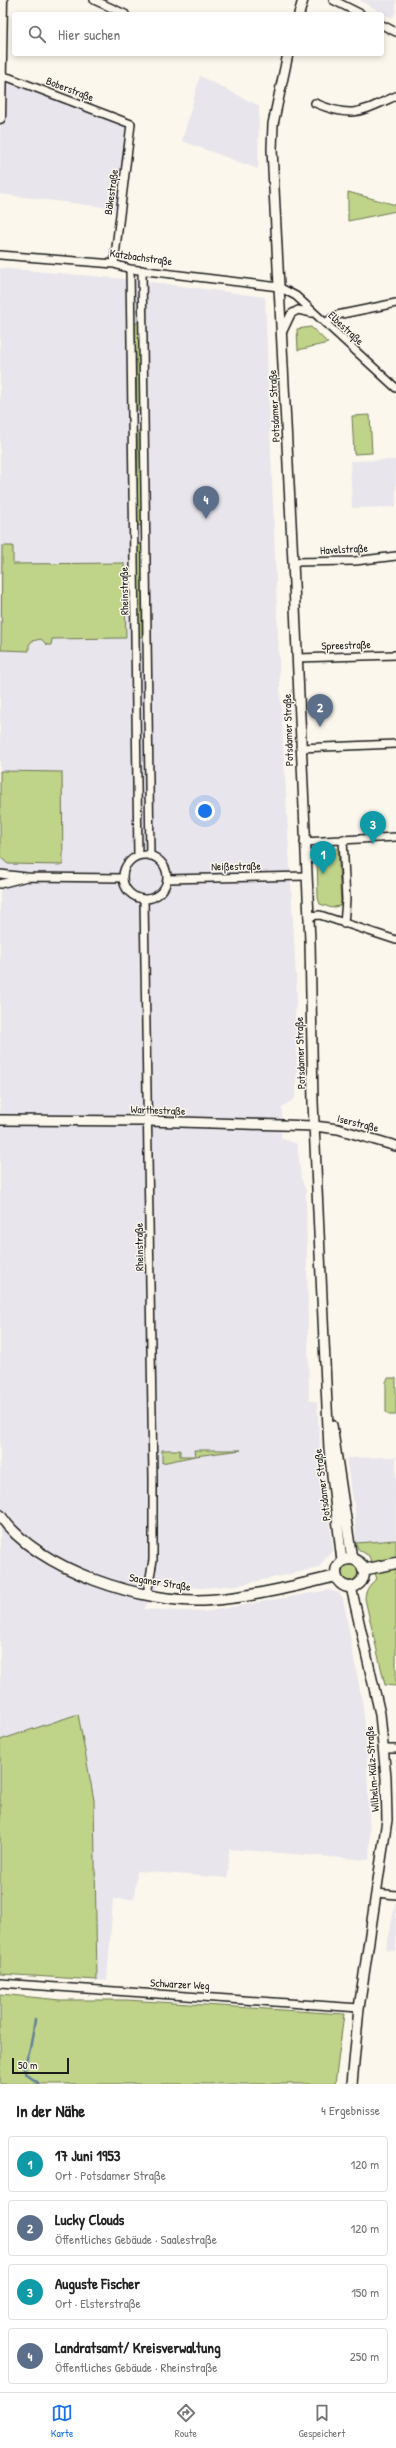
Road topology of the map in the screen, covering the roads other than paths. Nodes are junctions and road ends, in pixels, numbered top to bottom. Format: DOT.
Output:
graph roads {
  1 [pos="2,0"];
  2 [pos="94,0"];
  3 [pos="303,0"];
  4 [pos="333,0"];
  5 [pos="121,12"];
  6 [pos="300,12"];
  7 [pos="357,12"];
  8 [pos="384,25"];
  9 [pos="396,32"];
  10 [pos="288,56"];
  11 [pos="1,76"];
  12 [pos="396,96"];
  13 [pos="315,103"];
  14 [pos="0,118"];
  15 [pos="131,124"];
  16 [pos="0,255"];
  17 [pos="114,264"];
  18 [pos="130,269"];
  19 [pos="142,270"];
  20 [pos="279,287"];
  21 [pos="396,303"];
  22 [pos="316,314"];
  23 [pos="132,319"];
  24 [pos="144,319"];
  25 [pos="325,323"];
  26 [pos="282,333"];
  27 [pos="396,388"];
  28 [pos="133,422"];
  29 [pos="145,422"];
  30 [pos="146,533"];
  31 [pos="134,534"];
  32 [pos="396,556"];
  33 [pos="293,562"];
  34 [pos="136,648"];
  35 [pos="147,648"];
  36 [pos="396,655"];
  37 [pos="297,658"];
  38 [pos="396,744"];
  39 [pos="300,748"];
  40 [pos="149,762"];
  41 [pos="137,763"];
  42 [pos="396,837"];
  43 [pos="343,840"];
  44 [pos="304,842"];
  45 [pos="138,856"];
  46 [pos="150,856"];
  47 [pos="0,874"];
  48 [pos="307,876"];
  49 [pos="27,877"];
  50 [pos="123,878"];
  51 [pos="167,879"];
  52 [pos="0,884"];
  53 [pos="144,899"];
  54 [pos="308,916"];
  55 [pos="344,924"];
  56 [pos="396,940"];
  57 [pos="0,1120"];
  58 [pos="148,1121"];
  59 [pos="314,1126"];
  60 [pos="396,1146"];
  61 [pos="327,1406"];
  62 [pos="0,1517"];
  63 [pos="352,1559"];
  64 [pos="342,1561"];
  65 [pos="396,1563"];
  66 [pos="364,1570"];
  67 [pos="336,1576"];
  68 [pos="351,1587"];
  69 [pos="147,1594"];
  70 [pos="384,1749"];
  71 [pos="396,1749"];
  72 [pos="377,1893"];
  73 [pos="396,1895"];
  74 [pos="0,1983"];
  75 [pos="359,2008"];
  76 [pos="352,2084"];
  1 -- 11 [label="main road"];
  2 -- 5 [label="street"];
  3 -- 6 [label="street"];
  4 -- 7 [label="street"];
  8 -- 9 [label="street"];
  10 -- 20 [label="street, Potsdamer Straße"];
  11 -- 14 [label="main road"];
  11 -- 15 [label="street, Boberstraße"];
  12 -- 13 [label="street"];
  15 -- 17 [label="street, Bäkestraße"];
  16 -- 17 [label="street, Katzbachstraße"];
  17 -- 18 [label="street, Katzbachstraße"];
  18 -- 19 [label="street, Katzbachstraße"];
  18 -- 23 [label="street, Rheinstraße"];
  19 -- 20 [label="street, Katzbachstraße"];
  19 -- 24 [label="street, Rheinstraße"];
  20 -- 22 [label="street, Elbestraße"];
  20 -- 26 [label="street, Potsdamer Straße"];
  21 -- 25 [label="street"];
  22 -- 25 [label="street, Elbestraße"];
  22 -- 26 [label="street"];
  23 -- 24 [label="street"];
  23 -- 28 [label="street, Rheinstraße"];
  24 -- 29 [label="street, Rheinstraße"];
  25 -- 27 [label="street, Elbestraße"];
  26 -- 33 [label="street, Potsdamer Straße"];
  28 -- 29 [label="street"];
  28 -- 31 [label="street, Rheinstraße"];
  29 -- 30 [label="street, Rheinstraße"];
  30 -- 31 [label="street"];
  30 -- 35 [label="street, Rheinstraße"];
  31 -- 34 [label="street, Rheinstraße"];
  32 -- 33 [label="street, Havelstraße"];
  33 -- 37 [label="street, Potsdamer Straße"];
  34 -- 35 [label="street"];
  34 -- 41 [label="street, Rheinstraße"];
  35 -- 40 [label="street, Rheinstraße"];
  36 -- 37 [label="street, Spreestraße"];
  37 -- 39 [label="street, Potsdamer Straße"];
  38 -- 39 [label="street"];
  39 -- 44 [label="street, Potsdamer Straße"];
  40 -- 41 [label="street"];
  40 -- 46 [label="street, Rheinstraße"];
  41 -- 45 [label="street, Rheinstraße"];
  42 -- 43 [label="street"];
  43 -- 44 [label="street"];
  43 -- 55 [label="street"];
  44 -- 48 [label="street, Potsdamer Straße"];
  45 -- 46 [label="street"];
  45 -- 50 [label="street"];
  46 -- 51 [label="street"];
  47 -- 49 [label="street"];
  48 -- 51 [label="street, Neißestraße"];
  48 -- 54 [label="street, Potsdamer Straße"];
  49 -- 50 [label="street"];
  49 -- 52 [label="street"];
  50 -- 53 [label="street"];
  51 -- 53 [label="street"];
  53 -- 58 [label="street, Rheinstraße"];
  54 -- 55 [label="street"];
  54 -- 59 [label="street, Potsdamer Straße"];
  55 -- 56 [label="street"];
  57 -- 58 [label="street, Warthestraße"];
  58 -- 59 [label="street, Warthestraße"];
  58 -- 69 [label="street, Rheinstraße"];
  59 -- 60 [label="street, Iserstraße"];
  59 -- 61 [label="street, Potsdamer Straße"];
  61 -- 63 [label="street, Potsdamer Straße"];
  61 -- 64 [label="street, Potsdamer Straße"];
  62 -- 69 [label="main road, Saganer Straße"];
  63 -- 64 [label="main road"];
  63 -- 66 [label="main road"];
  64 -- 67 [label="main road, Potsdamer Straße"];
  65 -- 66 [label="main road"];
  66 -- 68 [label="main road"];
  67 -- 68 [label="main road"];
  67 -- 69 [label="main road, Saganer Straße"];
  68 -- 70 [label="street, Wilhelm-Külz-Straße"];
  70 -- 71 [label="street"];
  70 -- 72 [label="street, Wilhelm-Külz-Straße"];
  72 -- 73 [label="street"];
  72 -- 75 [label="street, Wilhelm-Külz-Straße"];
  74 -- 75 [label="street, Schwarzer Weg"];
  75 -- 76 [label="street, Wilhelm-Külz-Straße"];
}
